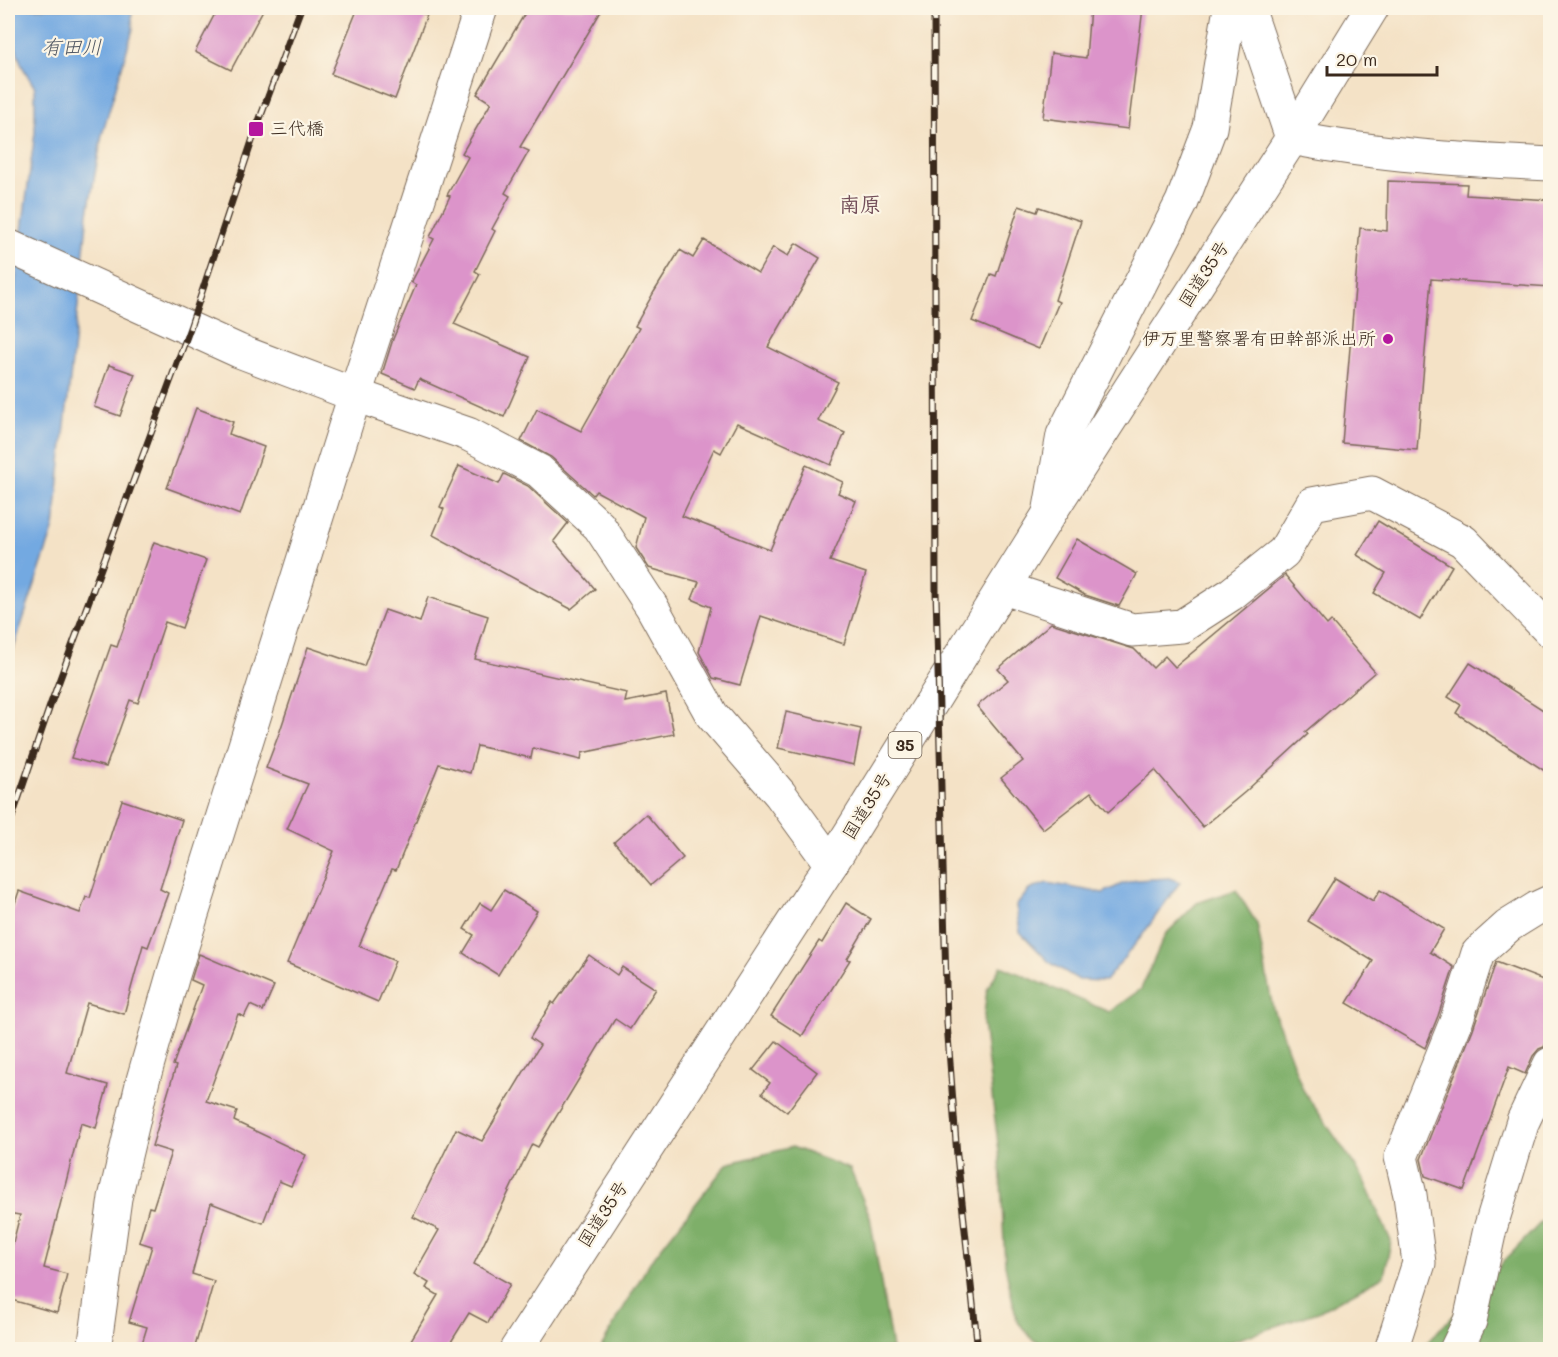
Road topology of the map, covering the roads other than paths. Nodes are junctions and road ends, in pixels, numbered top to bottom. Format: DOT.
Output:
graph roads {
  1 [pos="481,8"];
  2 [pos="1230,8"];
  3 [pos="1248,8"];
  4 [pos="1372,8"];
  5 [pos="1292,138"];
  6 [pos="1551,165"];
  7 [pos="8,246"];
  8 [pos="355,395"];
  9 [pos="1049,514"];
  10 [pos="1004,588"];
  11 [pos="1551,631"];
  12 [pos="831,864"];
  13 [pos="1551,902"];
  14 [pos="1551,1064"];
  15 [pos="94,1350"];
  16 [pos="516,1350"];
  17 [pos="1390,1350"];
  18 [pos="1456,1350"];
  1 -- 8 [label="main road"];
  2 -- 9 [label="main road"];
  3 -- 5 [label="main road"];
  4 -- 5 [label="main road, 35"];
  5 -- 6 [label="main road"];
  5 -- 9 [label="main road, 国道35号 / 35"];
  7 -- 8 [label="main road"];
  8 -- 12 [label="main road"];
  8 -- 15 [label="main road"];
  9 -- 10 [label="main road, 国道35号 / 35"];
  10 -- 11 [label="main road"];
  10 -- 12 [label="main road, 国道35号 / 35"];
  12 -- 16 [label="main road, 国道35号 / 35"];
  13 -- 17 [label="main road"];
  14 -- 18 [label="main road"];
}
